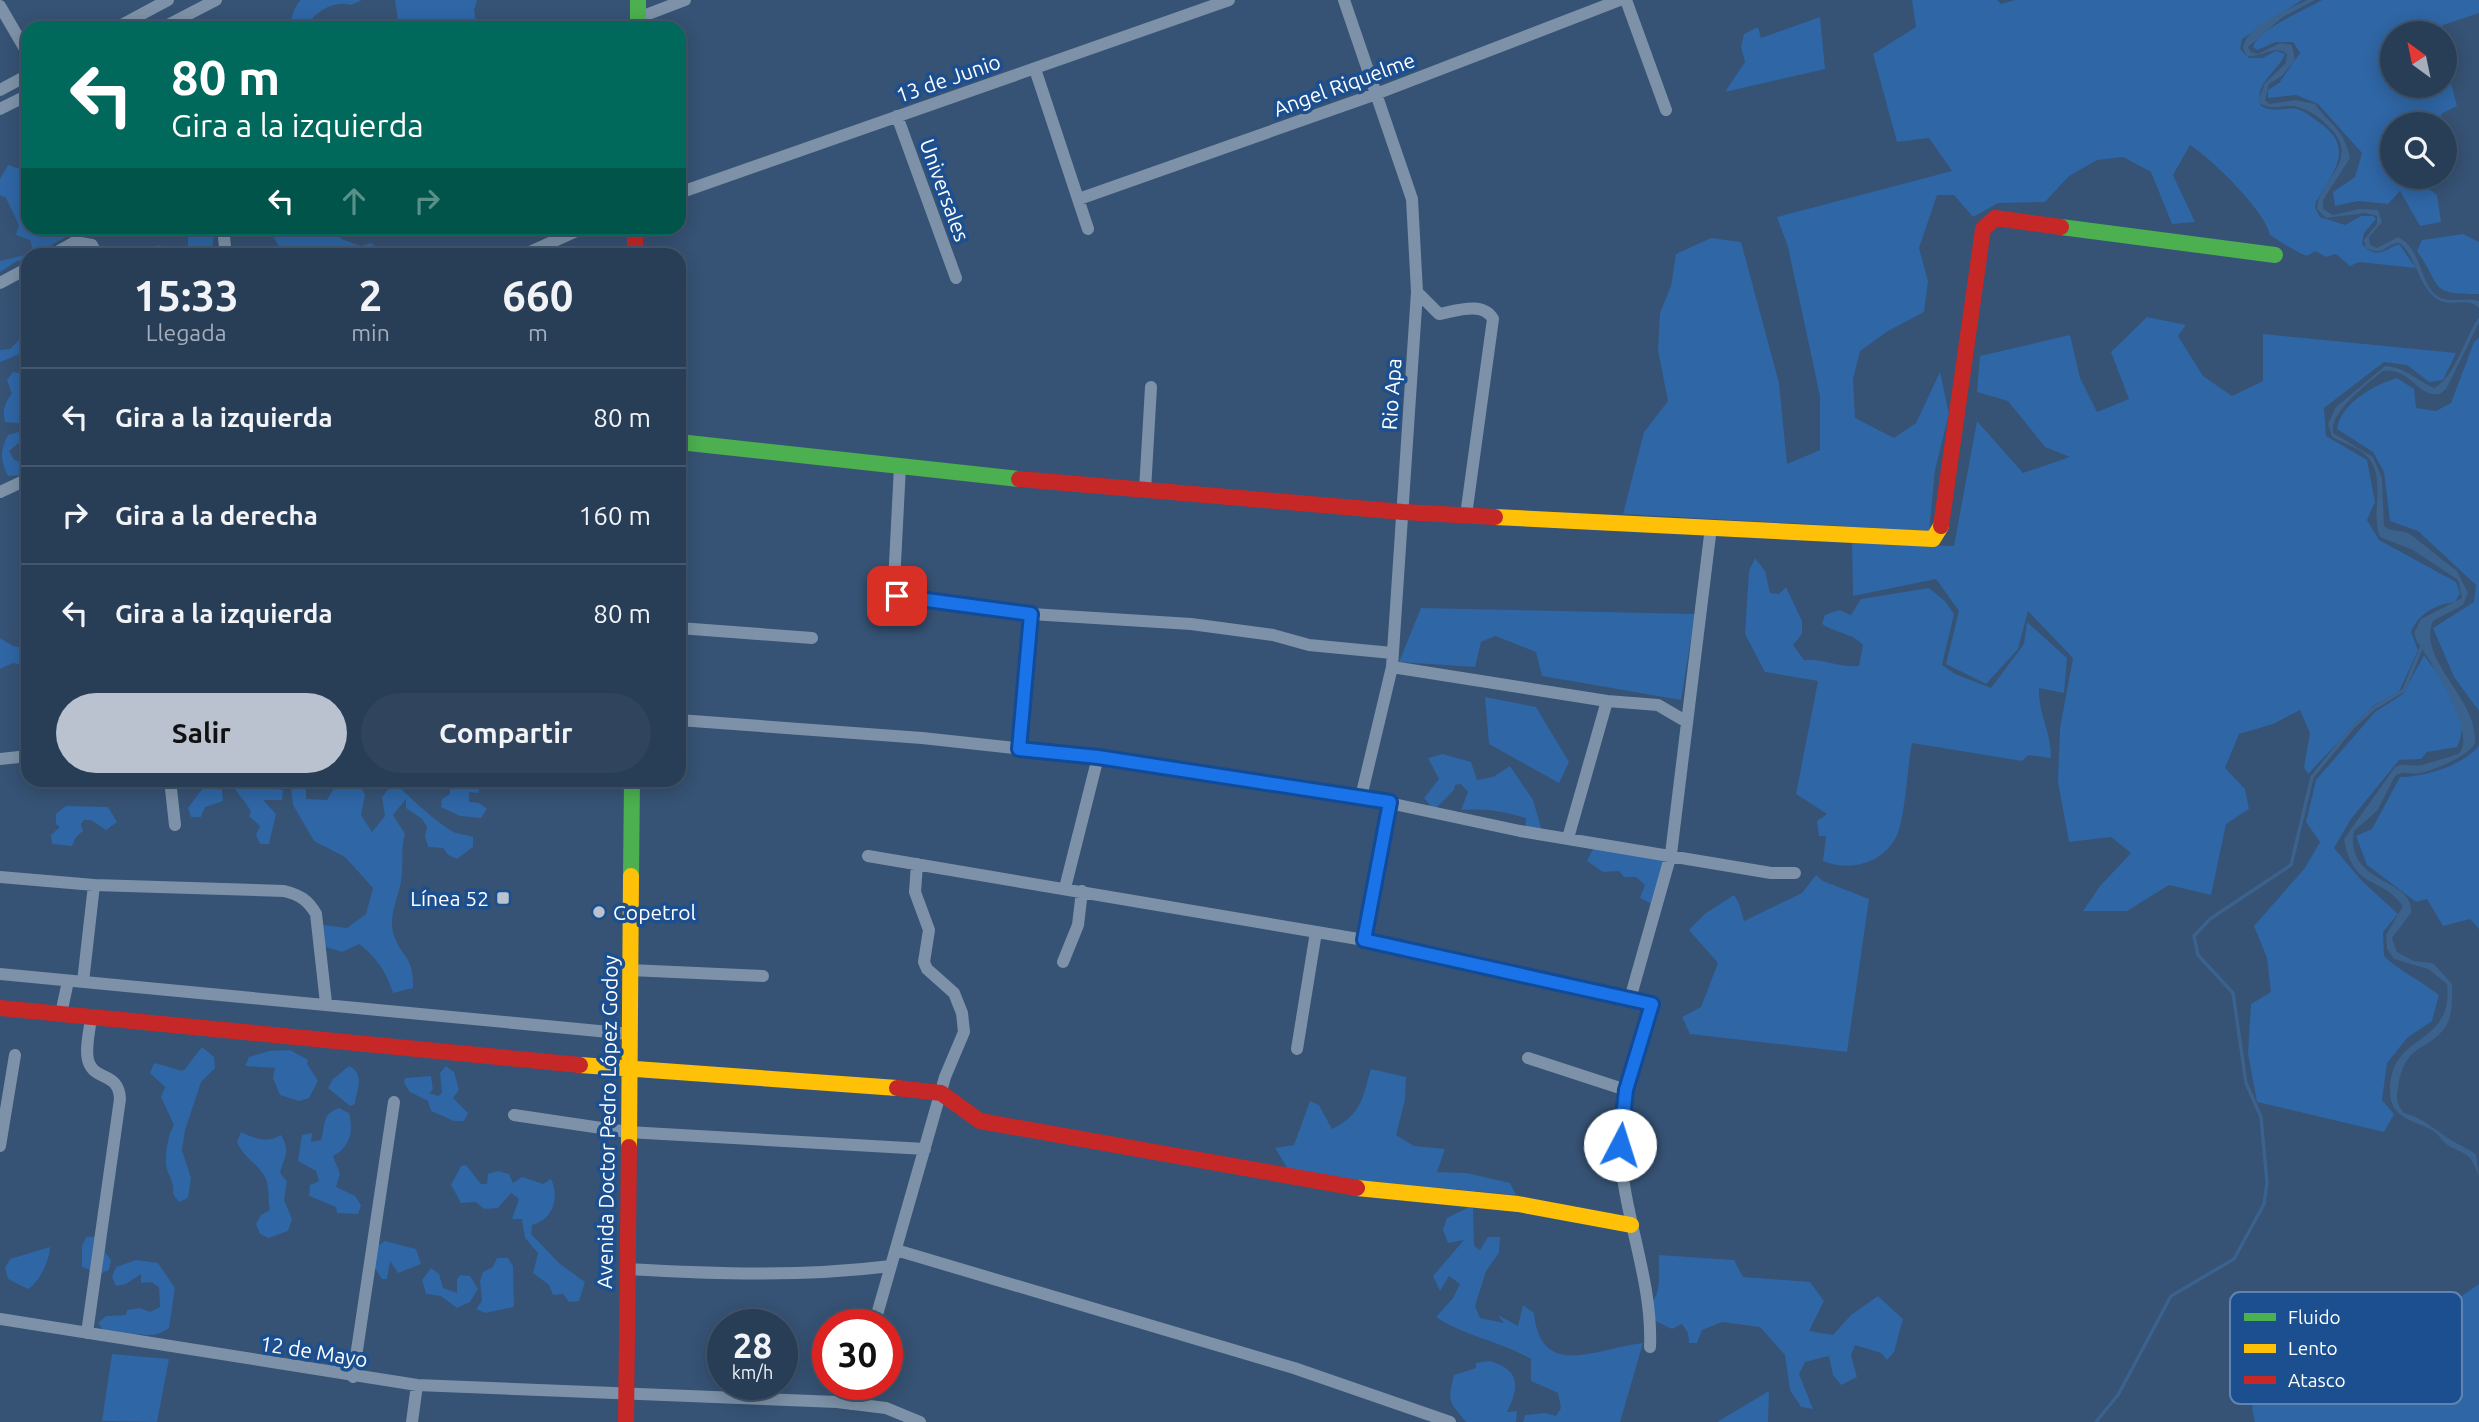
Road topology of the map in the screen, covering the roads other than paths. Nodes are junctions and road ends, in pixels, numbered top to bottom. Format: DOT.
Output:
graph roads {
  1 [pos="216,0"];
  2 [pos="638,0"];
  3 [pos="685,0"];
  4 [pos="1229,0"];
  5 [pos="1344,0"];
  6 [pos="1620,0"];
  7 [pos="1626,0"];
  8 [pos="163,1"];
  9 [pos="0,6"];
  10 [pos="128,21"];
  11 [pos="168,21"];
  12 [pos="178,21"];
  13 [pos="638,21"];
  14 [pos="642,21"];
  15 [pos="21,42"];
  16 [pos="1035,69"];
  17 [pos="21,79"];
  18 [pos="0,90"];
  19 [pos="1377,94"];
  20 [pos="21,98"];
  21 [pos="0,109"];
  22 [pos="1666,110"];
  23 [pos="897,116"];
  24 [pos="686,191"];
  25 [pos="1079,199"];
  26 [pos="1088,229"];
  27 [pos="568,235"];
  28 [pos="64,248"];
  29 [pos="94,248"];
  30 [pos="539,248"];
  31 [pos="2275,255"];
  32 [pos="21,272"];
  33 [pos="956,278"];
  34 [pos="0,282"];
  35 [pos="1418,292"];
  36 [pos="1152,387"];
  37 [pos="686,443"];
  38 [pos="900,466"];
  39 [pos="21,484"];
  40 [pos="1145,490"];
  41 [pos="0,492"];
  42 [pos="1403,512"];
  43 [pos="1466,515"];
  44 [pos="1711,527"];
  45 [pos="1031,614"];
  46 [pos="686,629"];
  47 [pos="812,638"];
  48 [pos="1392,653"];
  49 [pos="1392,667"];
  50 [pos="1607,701"];
  51 [pos="686,721"];
  52 [pos="1687,722"];
  53 [pos="1019,749"];
  54 [pos="21,757"];
  55 [pos="1098,757"];
  56 [pos="0,759"];
  57 [pos="171,787"];
  58 [pos="632,787"];
  59 [pos="1361,797"];
  60 [pos="1390,802"];
  61 [pos="175,825"];
  62 [pos="1568,838"];
  63 [pos="1671,854"];
  64 [pos="868,856"];
  65 [pos="917,864"];
  66 [pos="1795,873"];
  67 [pos="0,877"];
  68 [pos="94,885"];
  69 [pos="1065,888"];
  70 [pos="1082,891"];
  71 [pos="1316,932"];
  72 [pos="1364,940"];
  73 [pos="1063,962"];
  74 [pos="630,971"];
  75 [pos="0,974"];
  76 [pos="763,976"];
  77 [pos="68,981"];
  78 [pos="83,982"];
  79 [pos="1630,999"];
  80 [pos="326,1003"];
  81 [pos="0,1008"];
  82 [pos="61,1014"];
  83 [pos="91,1017"];
  84 [pos="630,1034"];
  85 [pos="1297,1049"];
  86 [pos="15,1055"];
  87 [pos="1528,1058"];
  88 [pos="628,1070"];
  89 [pos="1626,1090"];
  90 [pos="941,1093"];
  91 [pos="394,1102"];
  92 [pos="514,1115"];
  93 [pos="628,1132"];
  94 [pos="0,1146"];
  95 [pos="925,1149"];
  96 [pos="1631,1225"];
  97 [pos="896,1250"];
  98 [pos="891,1266"];
  99 [pos="626,1269"];
  100 [pos="879,1309"];
  101 [pos="0,1319"];
  102 [pos="87,1334"];
  103 [pos="1650,1347"];
  104 [pos="353,1377"];
  105 [pos="417,1385"];
  106 [pos="626,1394"];
  107 [pos="852,1400"];
  108 [pos="851,1404"];
  109 [pos="412,1422"];
  110 [pos="626,1422"];
  111 [pos="920,1422"];
  112 [pos="1450,1422"];
  1 -- 12 [label="street"];
  2 -- 13 [label="street"];
  3 -- 14 [label="street"];
  4 -- 16 [label="street, 13 de Junio"];
  5 -- 19 [label="street, Rio Apa"];
  6 -- 19 [label="street, Angel Riquelme"];
  7 -- 22 [label="street"];
  8 -- 10 [label="street"];
  8 -- 11 [label="street"];
  9 -- 15 [label="street"];
  16 -- 23 [label="street, 13 de Junio"];
  16 -- 25 [label="street"];
  17 -- 18 [label="street"];
  19 -- 25 [label="street, Angel Riquelme"];
  19 -- 35 [label="street, Rio Apa"];
  20 -- 21 [label="street"];
  23 -- 24 [label="street, 13 de Junio"];
  23 -- 33 [label="street, Universales"];
  25 -- 26 [label="street"];
  27 -- 30 [label="street"];
  28 -- 29 [label="street"];
  31 -- 44 [label="street"];
  32 -- 34 [label="street"];
  35 -- 42 [label="street, Rio Apa"];
  35 -- 43 [label="street"];
  36 -- 40 [label="street"];
  37 -- 38 [label="street"];
  38 -- 40 [label="street"];
  38 -- 45 [label="street"];
  39 -- 41 [label="street"];
  40 -- 42 [label="street"];
  42 -- 43 [label="street"];
  42 -- 48 [label="street, Rio Apa"];
  43 -- 44 [label="street"];
  44 -- 52 [label="street"];
  45 -- 48 [label="street"];
  45 -- 53 [label="street"];
  46 -- 47 [label="street"];
  48 -- 49 [label="street, Rio Apa"];
  49 -- 50 [label="street"];
  49 -- 59 [label="street, Rio Apa"];
  50 -- 52 [label="street"];
  50 -- 62 [label="street"];
  51 -- 53 [label="street"];
  52 -- 63 [label="street"];
  53 -- 55 [label="street"];
  54 -- 56 [label="street"];
  55 -- 59 [label="street"];
  55 -- 69 [label="street"];
  57 -- 61 [label="street"];
  58 -- 74 [label="street, Avenida Doctor Pedro López Godoy"];
  59 -- 60 [label="street"];
  60 -- 62 [label="street"];
  60 -- 72 [label="street"];
  62 -- 63 [label="street"];
  63 -- 66 [label="street"];
  63 -- 79 [label="street"];
  64 -- 65 [label="street"];
  65 -- 69 [label="street"];
  65 -- 90 [label="street"];
  67 -- 68 [label="street"];
  68 -- 78 [label="street"];
  68 -- 80 [label="street"];
  69 -- 70 [label="street"];
  70 -- 71 [label="street"];
  70 -- 73 [label="street"];
  71 -- 72 [label="street"];
  71 -- 85 [label="street"];
  72 -- 79 [label="street"];
  74 -- 76 [label="street"];
  74 -- 84 [label="street, Avenida Doctor Pedro López Godoy"];
  75 -- 77 [label="street"];
  77 -- 78 [label="street"];
  77 -- 82 [label="street"];
  78 -- 80 [label="street"];
  79 -- 89 [label="street"];
  80 -- 84 [label="street"];
  81 -- 82 [label="street"];
  82 -- 83 [label="street"];
  83 -- 88 [label="street"];
  83 -- 102 [label="street"];
  84 -- 88 [label="street, Avenida Doctor Pedro López Godoy"];
  86 -- 94 [label="street"];
  87 -- 89 [label="street"];
  88 -- 90 [label="street"];
  88 -- 93 [label="street, Avenida Doctor Pedro López Godoy"];
  89 -- 96 [label="street"];
  90 -- 95 [label="street"];
  90 -- 96 [label="street"];
  91 -- 104 [label="street"];
  92 -- 93 [label="street"];
  93 -- 95 [label="street"];
  93 -- 99 [label="street, Avenida Doctor Pedro López Godoy"];
  95 -- 97 [label="street"];
  96 -- 103 [label="street"];
  97 -- 98 [label="street"];
  97 -- 112 [label="street"];
  98 -- 99 [label="street"];
  98 -- 100 [label="street"];
  99 -- 106 [label="street, Avenida Doctor Pedro López Godoy"];
  101 -- 102 [label="street, 12 de Mayo"];
  102 -- 104 [label="street, 12 de Mayo"];
  104 -- 105 [label="street, 12 de Mayo"];
  105 -- 106 [label="street, 12 de Mayo"];
  105 -- 109 [label="street"];
  106 -- 108 [label="street, 12 de Mayo"];
  106 -- 110 [label="street, Avenida Doctor Pedro López Godoy"];
  107 -- 108 [label="street"];
  108 -- 111 [label="street, 12 de Mayo"];
}
